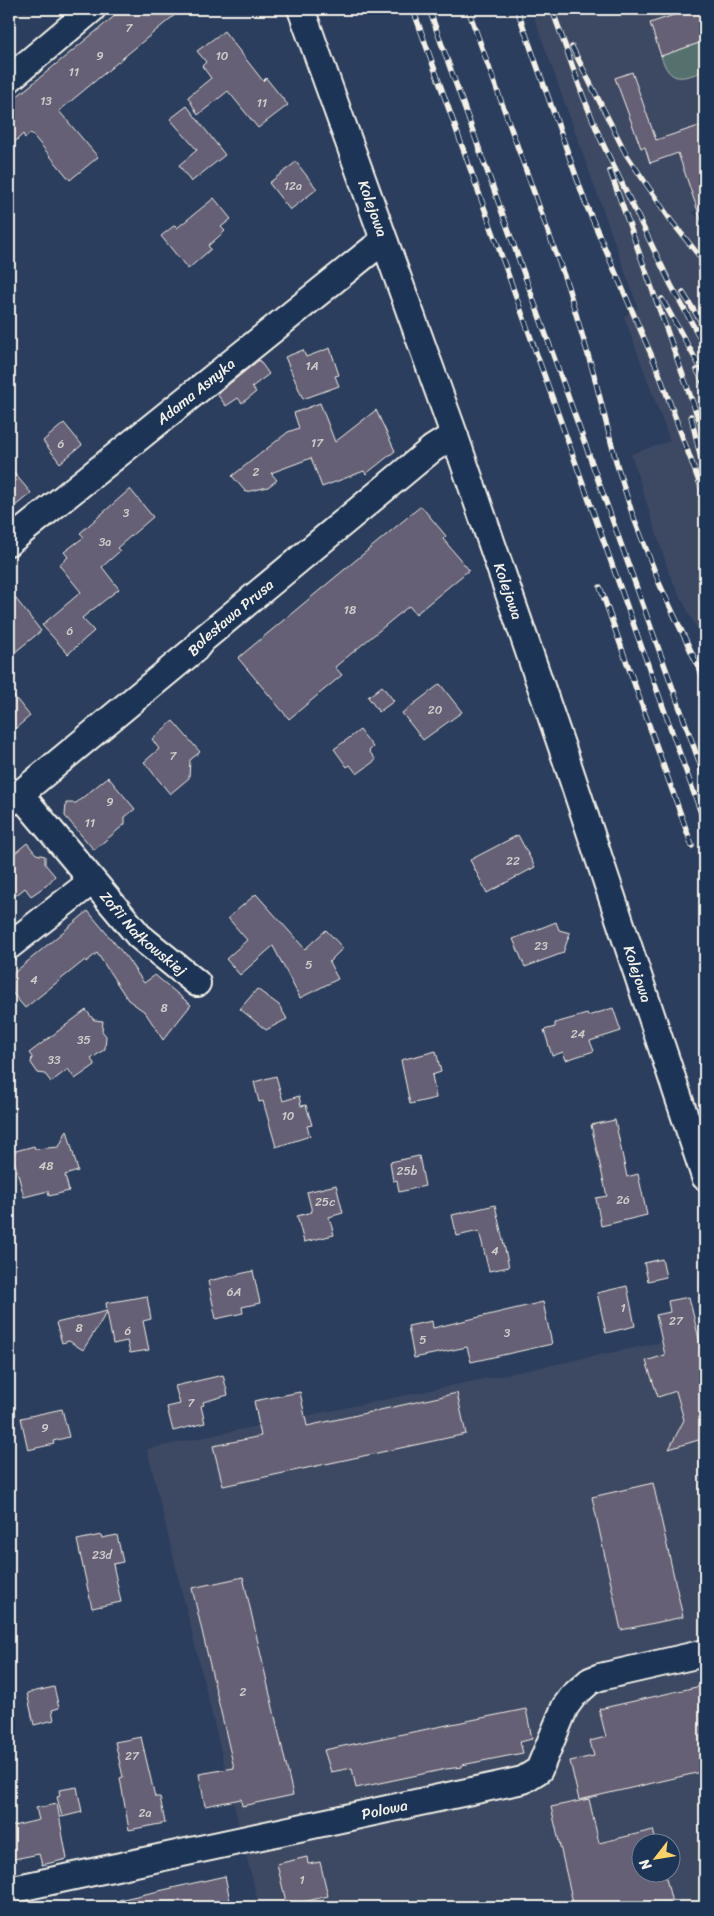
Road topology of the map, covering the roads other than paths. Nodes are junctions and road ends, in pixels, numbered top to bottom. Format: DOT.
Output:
graph roads {
  1 [pos="92,9"];
  2 [pos="301,9"];
  3 [pos="11,74"];
  4 [pos="385,243"];
  5 [pos="455,437"];
  6 [pos="9,542"];
  7 [pos="14,798"];
  8 [pos="92,881"];
  9 [pos="9,946"];
  10 [pos="197,983"];
  11 [pos="705,1178"];
  12 [pos="705,1653"];
  13 [pos="9,1890"];
  1 -- 3 [label="street"];
  2 -- 4 [label="street, Kolejowa"];
  4 -- 5 [label="street, Kolejowa"];
  4 -- 6 [label="street, Adama Asnyka"];
  5 -- 7 [label="street, Bolesława Prusa"];
  5 -- 11 [label="street, Kolejowa"];
  7 -- 8 [label="street, Zofii Nałkowskiej"];
  8 -- 9 [label="street, Zofii Nałkowskiej"];
  8 -- 10 [label="street, Zofii Nałkowskiej"];
  12 -- 13 [label="street, Polowa"];
}
